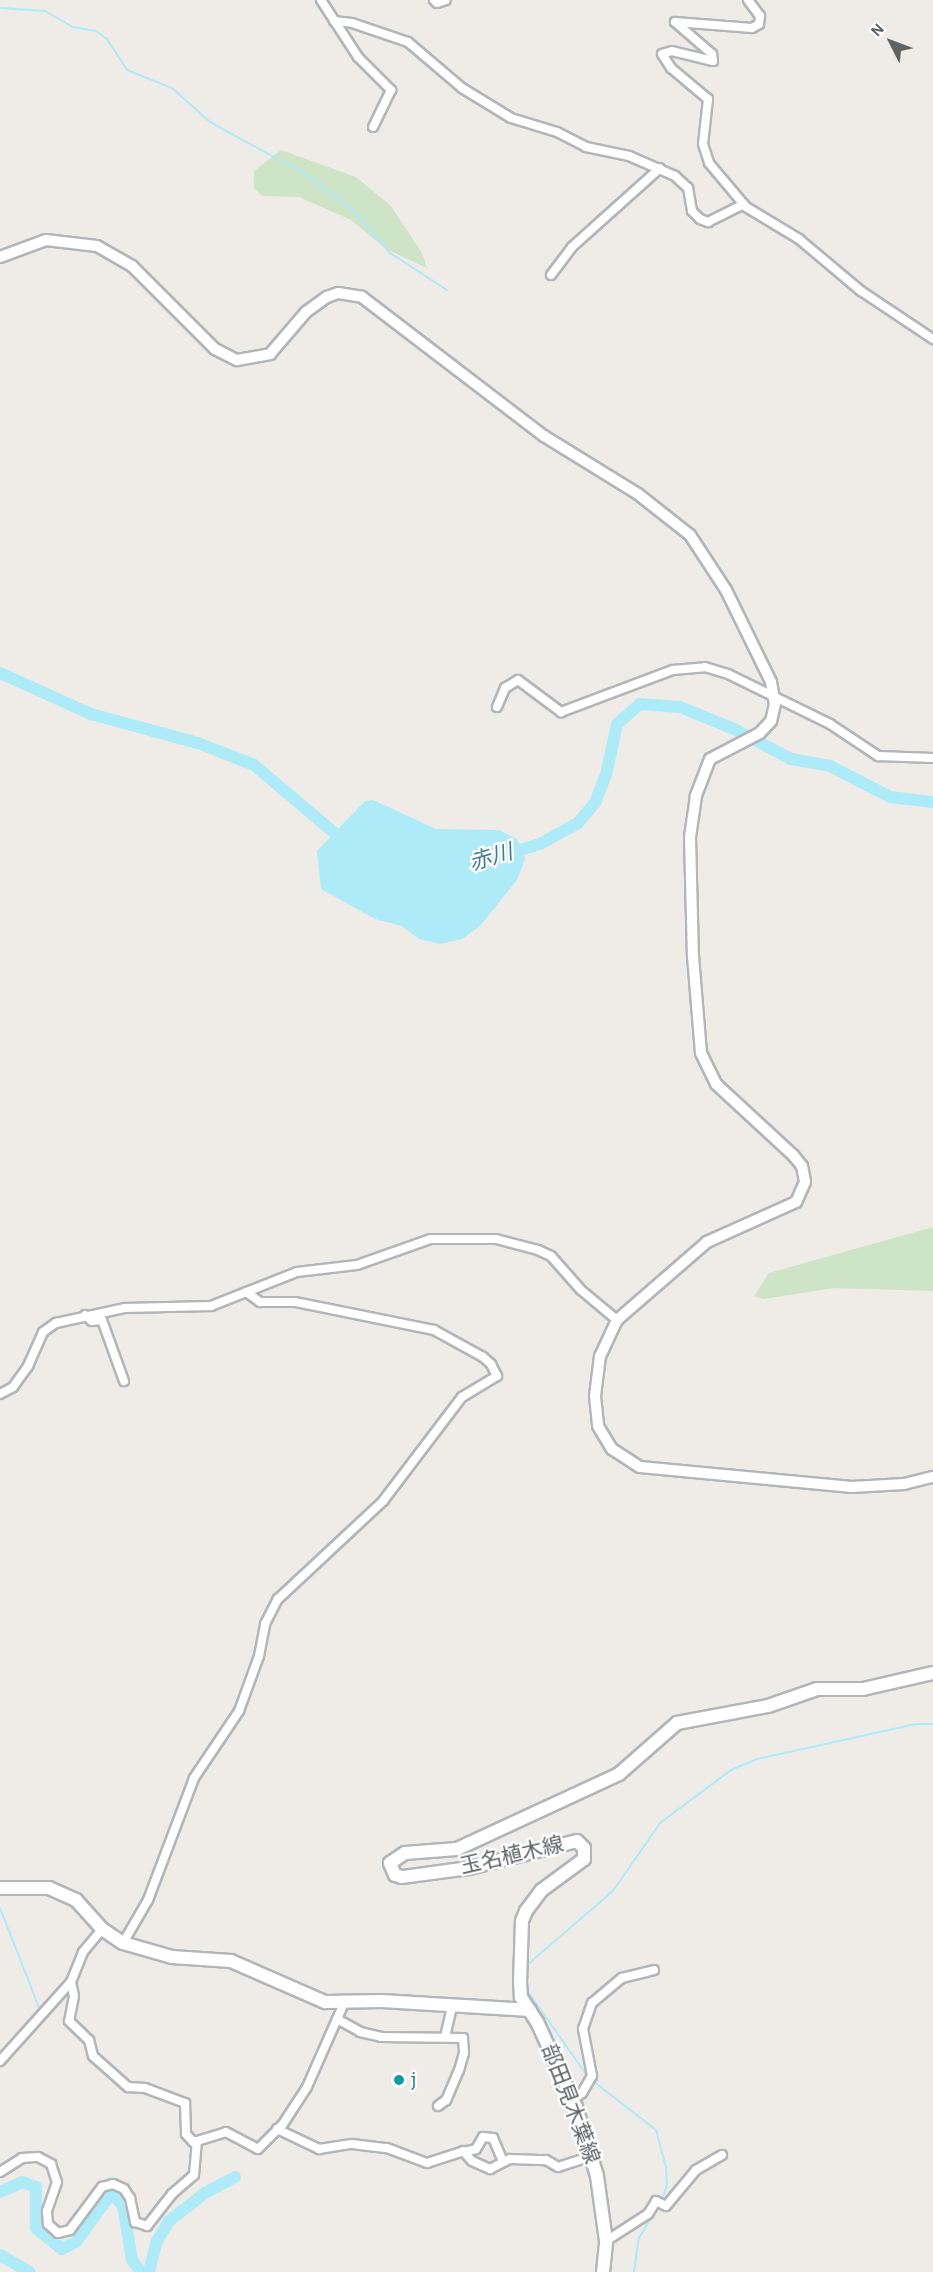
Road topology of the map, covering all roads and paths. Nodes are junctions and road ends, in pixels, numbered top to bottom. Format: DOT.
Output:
graph roads {
  1 [pos="321,0"];
  2 [pos="434,0"];
  3 [pos="446,0"];
  4 [pos="748,0"];
  5 [pos="334,21"];
  6 [pos="373,127"];
  7 [pos="660,168"];
  8 [pos="744,204"];
  9 [pos="0,256"];
  10 [pos="551,276"];
  11 [pos="933,339"];
  12 [pos="774,697"];
  13 [pos="497,707"];
  14 [pos="933,758"];
  15 [pos="246,1292"];
  16 [pos="85,1315"];
  17 [pos="617,1320"];
  18 [pos="124,1381"];
  19 [pos="0,1394"];
  20 [pos="933,1477"];
  21 [pos="933,1673"];
  22 [pos="0,1888"];
  23 [pos="102,1929"];
  24 [pos="123,1943"];
  25 [pos="654,1970"];
  26 [pos="71,1982"];
  27 [pos="344,2003"];
  28 [pos="452,2007"];
  29 [pos="530,2010"];
  30 [pos="337,2019"];
  31 [pos="445,2037"];
  32 [pos="0,2061"];
  33 [pos="573,2099"];
  34 [pos="438,2106"];
  35 [pos="277,2129"];
  36 [pos="195,2144"];
  37 [pos="464,2152"];
  38 [pos="722,2155"];
  39 [pos="591,2156"];
  40 [pos="503,2162"];
  41 [pos="0,2172"];
  42 [pos="606,2241"];
  43 [pos="603,2272"];
  1 -- 5 [label="street"];
  2 -- 3 [label="street"];
  4 -- 8 [label="street"];
  5 -- 6 [label="street"];
  5 -- 7 [label="street"];
  7 -- 8 [label="street"];
  7 -- 10 [label="street"];
  8 -- 11 [label="street"];
  9 -- 12 [label="street"];
  12 -- 13 [label="street"];
  12 -- 14 [label="street"];
  12 -- 17 [label="street"];
  15 -- 16 [label="street"];
  15 -- 17 [label="street"];
  15 -- 24 [label="street"];
  16 -- 18 [label="street"];
  16 -- 19 [label="street"];
  17 -- 20 [label="street"];
  21 -- 29 [label="main road, 玉名植木線"];
  22 -- 23 [label="main road"];
  23 -- 24 [label="main road"];
  23 -- 26 [label="street"];
  24 -- 27 [label="main road"];
  25 -- 33 [label="street"];
  26 -- 32 [label="street"];
  26 -- 36 [label="street"];
  27 -- 28 [label="main road"];
  27 -- 30 [label="street"];
  28 -- 29 [label="main road"];
  28 -- 31 [label="street"];
  29 -- 33 [label="main road, 部田見木葉線"];
  30 -- 31 [label="street"];
  30 -- 35 [label="street"];
  31 -- 34 [label="street"];
  33 -- 39 [label="main road, 部田見木葉線"];
  35 -- 36 [label="street"];
  35 -- 37 [label="street"];
  36 -- 41 [label="street"];
  37 -- 40 [label="street"];
  37 -- 40 [label="street"];
  38 -- 42 [label="street"];
  39 -- 40 [label="street"];
  39 -- 42 [label="main road, 部田見木葉線"];
  42 -- 43 [label="main road, 部田見木葉線"];
}
